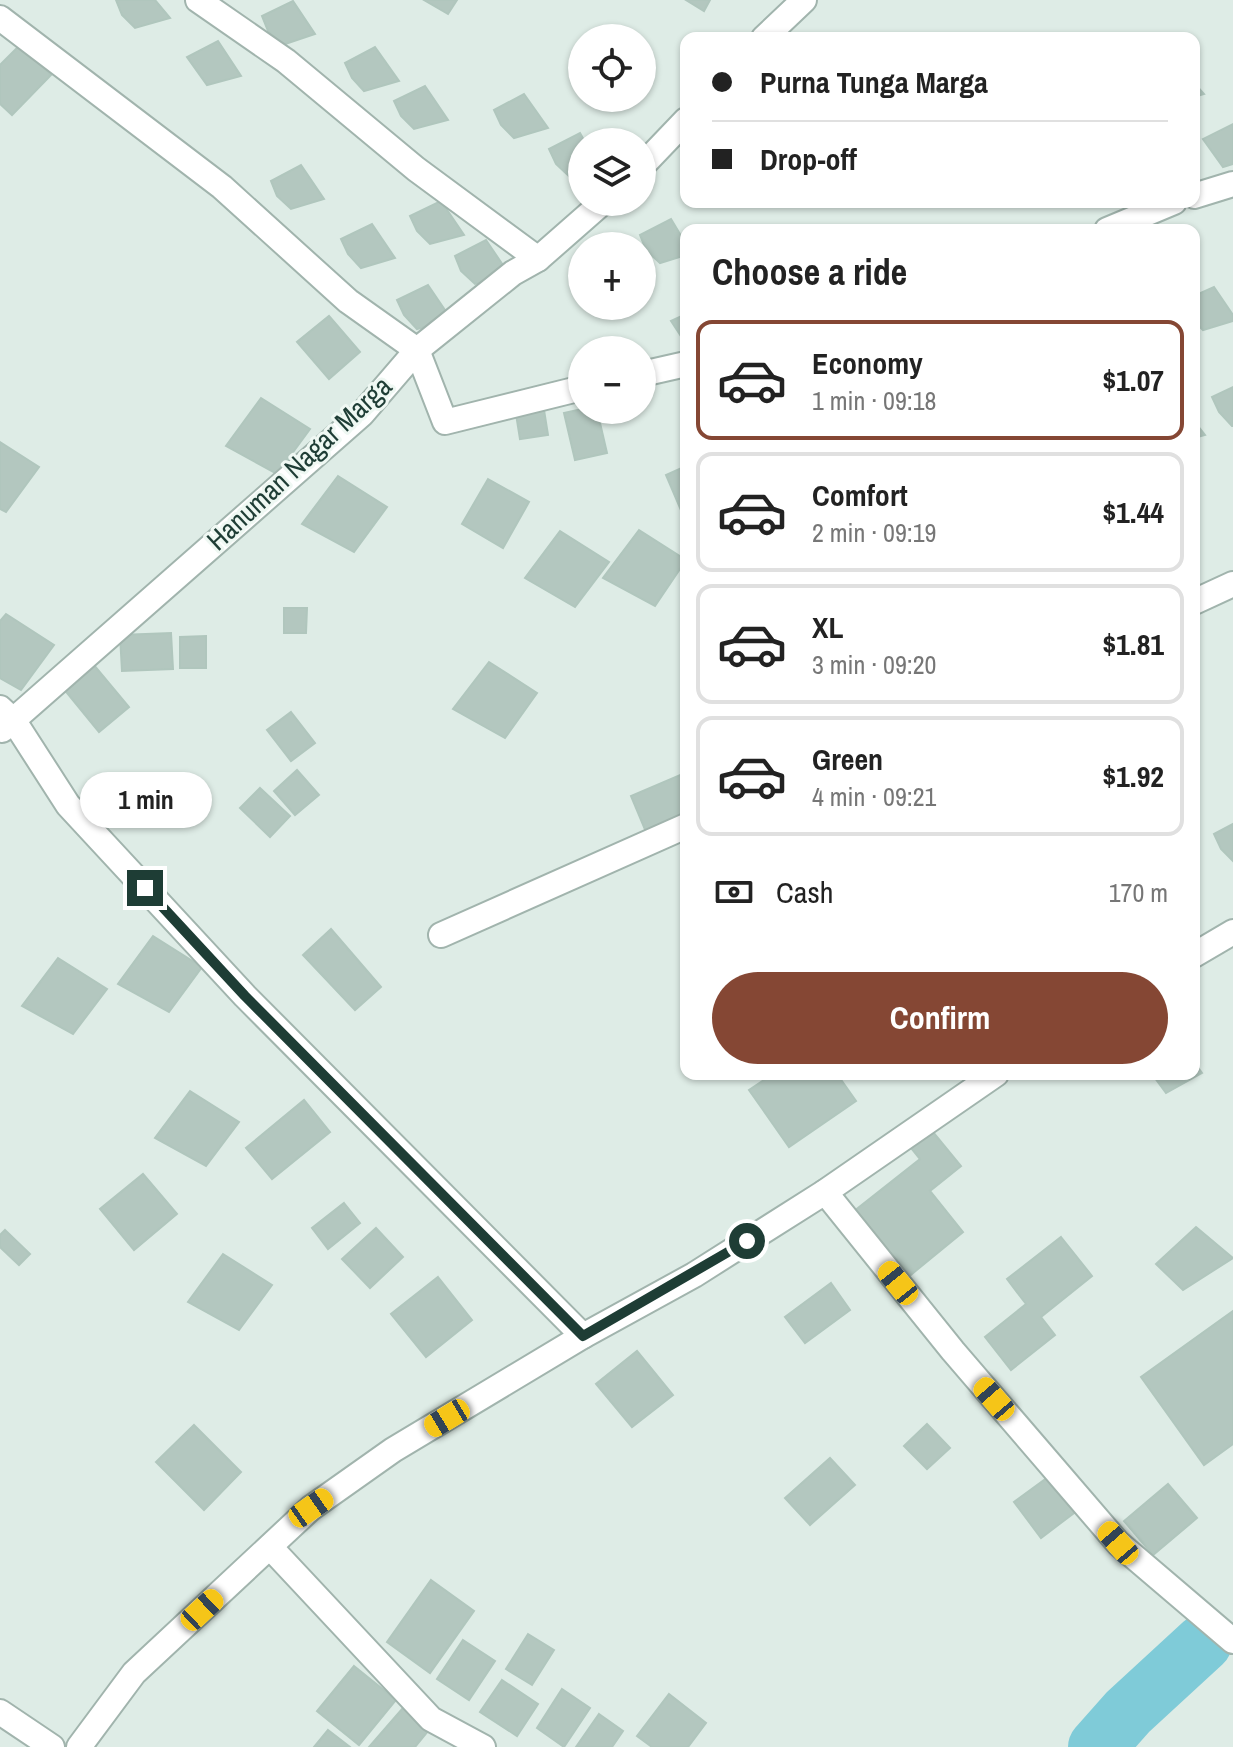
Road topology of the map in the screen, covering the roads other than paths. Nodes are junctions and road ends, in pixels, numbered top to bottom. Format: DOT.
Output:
graph roads {
  1 [pos="198,0"];
  2 [pos="804,0"];
  3 [pos="0,18"];
  4 [pos="770,32"];
  5 [pos="680,126"];
  6 [pos="656,151"];
  7 [pos="1233,184"];
  8 [pos="1200,194"];
  9 [pos="1160,208"];
  10 [pos="587,216"];
  11 [pos="1121,224"];
  12 [pos="538,259"];
  13 [pos="417,350"];
  14 [pos="680,365"];
  15 [pos="656,371"];
  16 [pos="568,391"];
  17 [pos="1233,584"];
  18 [pos="1200,599"];
  19 [pos="5,720"];
  20 [pos="680,829"];
  21 [pos="1233,932"];
  22 [pos="441,935"];
  23 [pos="1200,951"];
  24 [pos="987,1080"];
  25 [pos="825,1192"];
  26 [pos="583,1336"];
  27 [pos="270,1547"];
  28 [pos="1233,1641"];
  29 [pos="5,1726"];
  30 [pos="52,1747"];
  31 [pos="79,1747"];
  32 [pos="483,1747"];
  1 -- 12 [label="street"];
  2 -- 4 [label="street"];
  3 -- 13 [label="street"];
  5 -- 6 [label="street"];
  7 -- 8 [label="street"];
  9 -- 11 [label="street"];
  10 -- 12 [label="street, Hanuman Nagar Marga"];
  12 -- 13 [label="street, Hanuman Nagar Marga"];
  13 -- 16 [label="street"];
  13 -- 19 [label="street, Hanuman Nagar Marga"];
  14 -- 15 [label="street"];
  17 -- 18 [label="street"];
  19 -- 26 [label="street"];
  20 -- 22 [label="street"];
  21 -- 23 [label="street"];
  24 -- 25 [label="street"];
  25 -- 26 [label="street"];
  25 -- 28 [label="street"];
  26 -- 27 [label="street"];
  27 -- 31 [label="street"];
  27 -- 32 [label="street"];
  29 -- 30 [label="street"];
}
